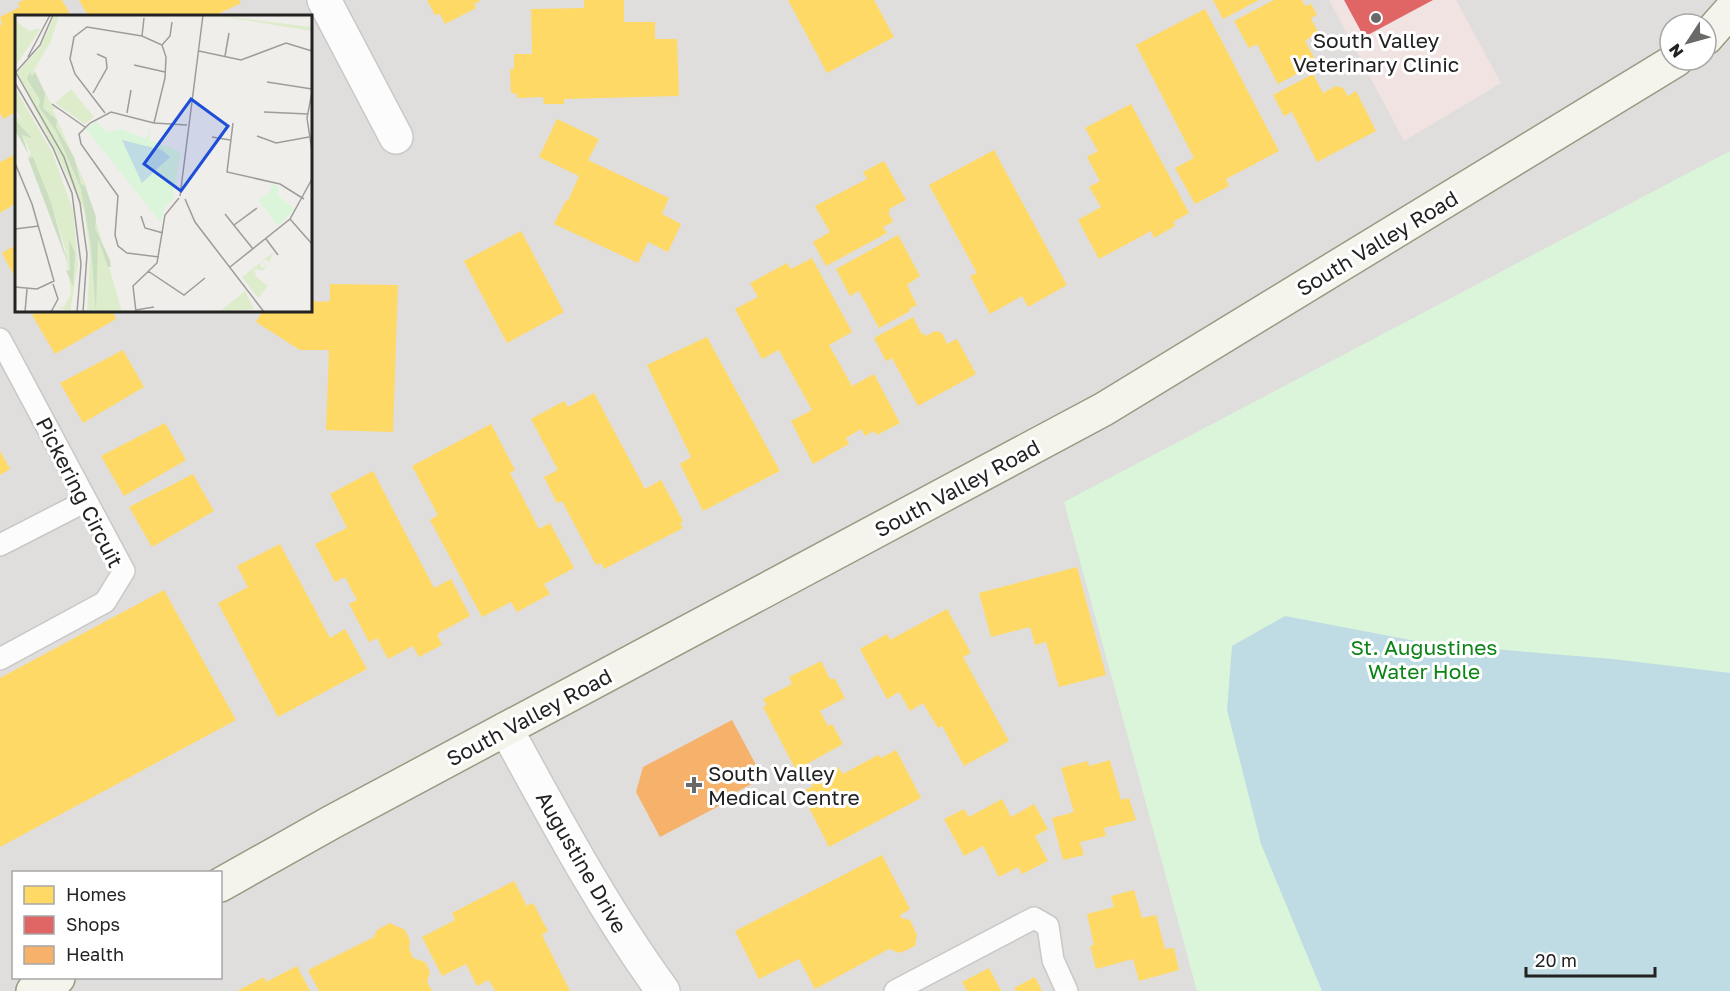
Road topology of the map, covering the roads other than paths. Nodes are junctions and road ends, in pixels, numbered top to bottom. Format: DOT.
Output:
graph roads {
  1 [pos="324,0"];
  2 [pos="1730,11"];
  3 [pos="1718,25"];
  4 [pos="1658,71"];
  5 [pos="396,137"];
  6 [pos="0,339"];
  7 [pos="86,501"];
  8 [pos="0,545"];
  9 [pos="0,659"];
  10 [pos="506,729"];
  11 [pos="222,884"];
  12 [pos="56,979"];
  13 [pos="33,991"];
  14 [pos="663,991"];
  15 [pos="894,991"];
  16 [pos="1067,991"];
  1 -- 5 [label="street"];
  2 -- 3 [label="main road"];
  4 -- 10 [label="main road, South Valley Road"];
  6 -- 7 [label="lane, Pickering Circuit"];
  7 -- 8 [label="lane"];
  7 -- 9 [label="lane, Pickering Circuit"];
  10 -- 11 [label="main road, South Valley Road"];
  10 -- 14 [label="street, Augustine Drive"];
  12 -- 13 [label="main road"];
  15 -- 16 [label="lane"];
}
